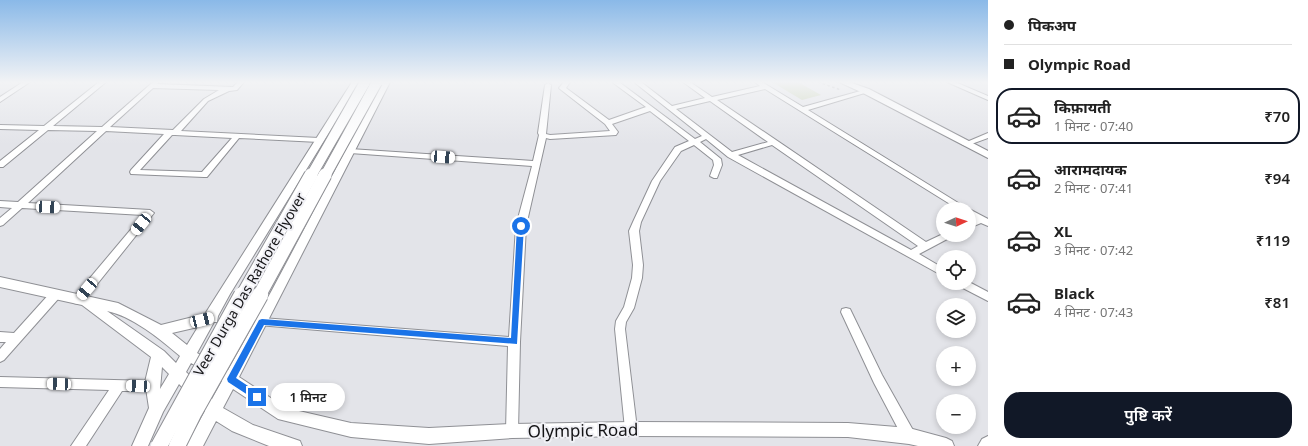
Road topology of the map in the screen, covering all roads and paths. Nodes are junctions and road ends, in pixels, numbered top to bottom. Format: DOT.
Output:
graph roads {
  1 [pos="78,103"];
  2 [pos="134,103"];
  3 [pos="203,103"];
  4 [pos="343,103"];
  5 [pos="353,103"];
  6 [pos="366,103"];
  7 [pos="375,103"];
  8 [pos="544,103"];
  9 [pos="581,103"];
  10 [pos="644,103"];
  11 [pos="664,103"];
  12 [pos="694,103"];
  13 [pos="717,103"];
  14 [pos="792,103"];
  15 [pos="824,103"];
  16 [pos="888,103"];
  17 [pos="651,108"];
  18 [pos="671,108"];
  19 [pos="806,108"];
  20 [pos="608,123"];
  21 [pos="0,127"];
  22 [pos="47,128"];
  23 [pos="105,129"];
  24 [pos="172,133"];
  25 [pos="543,135"];
  26 [pos="238,136"];
  27 [pos="707,136"];
  28 [pos="988,136"];
  29 [pos="319,140"];
  30 [pos="693,141"];
  31 [pos="774,142"];
  32 [pos="966,144"];
  33 [pos="350,151"];
  34 [pos="731,155"];
  35 [pos="988,155"];
  36 [pos="536,164"];
  37 [pos="0,165"];
  38 [pos="714,176"];
  39 [pos="953,202"];
  40 [pos="0,204"];
  41 [pos="19,205"];
  42 [pos="976,216"];
  43 [pos="985,221"];
  44 [pos="0,223"];
  45 [pos="936,241"];
  46 [pos="925,246"];
  47 [pos="912,254"];
  48 [pos="936,268"];
  49 [pos="0,282"];
  50 [pos="976,290"];
  51 [pos="55,295"];
  52 [pos="988,297"];
  53 [pos="82,301"];
  54 [pos="846,312"];
  55 [pos="212,318"];
  56 [pos="262,322"];
  57 [pos="160,331"];
  58 [pos="0,337"];
  59 [pos="17,338"];
  60 [pos="514,342"];
  61 [pos="159,355"];
  62 [pos="190,355"];
  63 [pos="0,357"];
  64 [pos="179,374"];
  65 [pos="231,379"];
  66 [pos="0,382"];
  67 [pos="119,385"];
  68 [pos="152,386"];
  69 [pos="157,408"];
  70 [pos="214,410"];
  71 [pos="631,429"];
  72 [pos="512,431"];
  73 [pos="909,436"];
  74 [pos="78,446"];
  75 [pos="140,446"];
  76 [pos="159,446"];
  77 [pos="176,446"];
  78 [pos="194,446"];
  79 [pos="294,446"];
  80 [pos="946,446"];
  1 -- 22 [label="street"];
  2 -- 23 [label="street"];
  3 -- 24 [label="street"];
  4 -- 29 [label="street"];
  5 -- 76 [label="main road, Veer Durga Das Rathore Flyover, bridge"];
  6 -- 77 [label="main road, Veer Durga Das Rathore Flyover, bridge"];
  7 -- 33 [label="street"];
  8 -- 25 [label="street"];
  9 -- 20 [label="street"];
  10 -- 17 [label="street"];
  11 -- 18 [label="street"];
  12 -- 18 [label="street"];
  13 -- 31 [label="street"];
  14 -- 39 [label="street"];
  15 -- 19 [label="street"];
  16 -- 32 [label="street"];
  17 -- 20 [label="street"];
  17 -- 30 [label="street"];
  18 -- 27 [label="street"];
  20 -- 25 [label="street"];
  21 -- 22 [label="street"];
  22 -- 23 [label="street"];
  22 -- 37 [label="street"];
  23 -- 24 [label="street"];
  23 -- 41 [label="street"];
  24 -- 26 [label="street"];
  24 -- 26 [label="street"];
  25 -- 36 [label="street"];
  26 -- 29 [label="street"];
  27 -- 30 [label="street"];
  27 -- 34 [label="street"];
  28 -- 32 [label="street"];
  29 -- 55 [label="street"];
  30 -- 38 [label="street"];
  30 -- 71 [label="street"];
  31 -- 34 [label="street"];
  31 -- 46 [label="street"];
  32 -- 35 [label="street"];
  33 -- 36 [label="street"];
  33 -- 56 [label="street"];
  34 -- 47 [label="street"];
  36 -- 60 [label="street"];
  40 -- 41 [label="street"];
  41 -- 44 [label="street"];
  41 -- 53 [label="street"];
  42 -- 43 [label="street"];
  45 -- 46 [label="street"];
  46 -- 47 [label="street"];
  47 -- 48 [label="street"];
  49 -- 51 [label="street, Olympic Road"];
  50 -- 52 [label="street"];
  51 -- 53 [label="street, Olympic Road"];
  51 -- 59 [label="street"];
  53 -- 57 [label="street, Olympic Road"];
  53 -- 61 [label="street"];
  54 -- 73 [label="street"];
  55 -- 57 [label="street"];
  55 -- 62 [label="street"];
  56 -- 60 [label="street"];
  56 -- 65 [label="street"];
  57 -- 62 [label="street, Olympic Road"];
  58 -- 59 [label="street"];
  59 -- 63 [label="street"];
  60 -- 72 [label="street"];
  61 -- 64 [label="street"];
  61 -- 68 [label="street"];
  62 -- 64 [label="street"];
  62 -- 65 [label="street, Olympic Road"];
  64 -- 69 [label="street"];
  64 -- 70 [label="street"];
  65 -- 70 [label="street"];
  65 -- 72 [label="street, Olympic Road"];
  66 -- 67 [label="street"];
  67 -- 68 [label="street"];
  67 -- 74 [label="street"];
  68 -- 69 [label="street"];
  69 -- 75 [label="street"];
  70 -- 78 [label="street"];
  70 -- 79 [label="street"];
  71 -- 72 [label="street, Olympic Road"];
  71 -- 73 [label="street, Olympic Road"];
  73 -- 80 [label="street, Olympic Road"];
}
